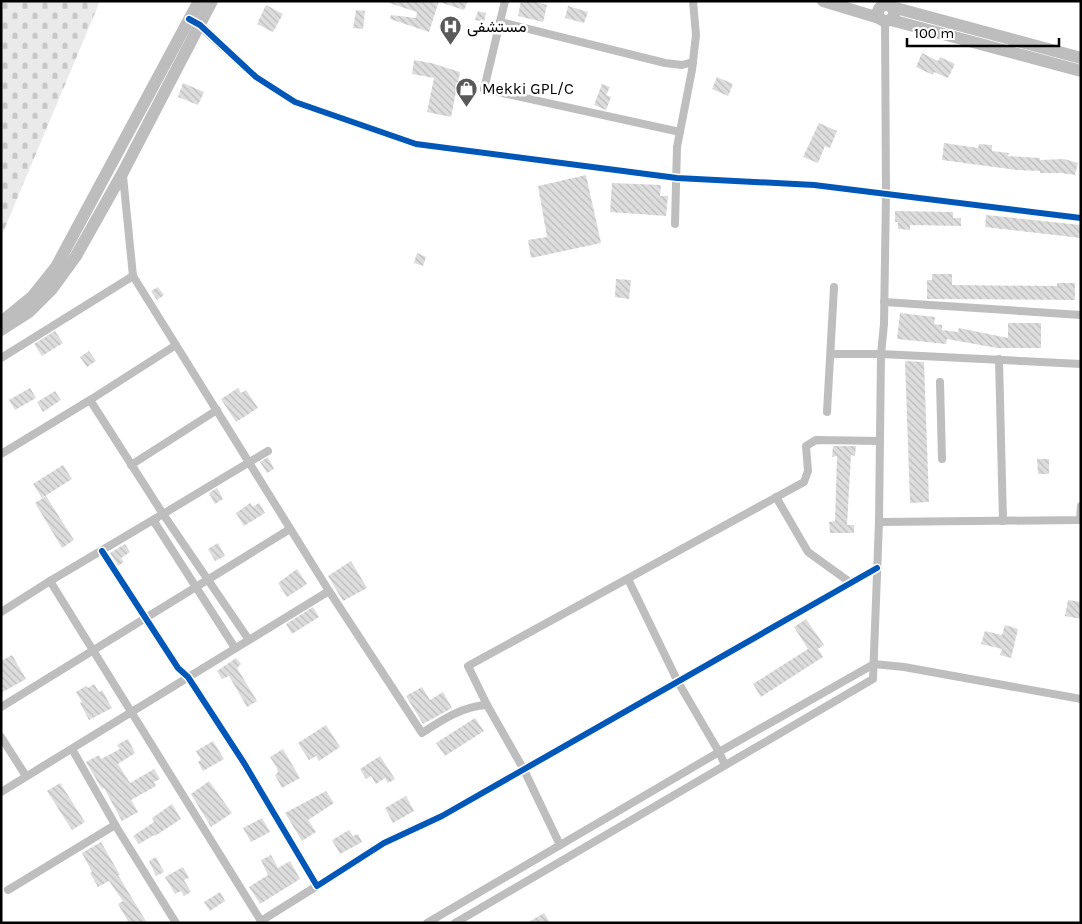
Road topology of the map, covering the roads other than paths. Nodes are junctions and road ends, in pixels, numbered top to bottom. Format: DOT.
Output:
graph roads {
  1 [pos="199,1"];
  2 [pos="212,1"];
  3 [pos="505,1"];
  4 [pos="693,1"];
  5 [pos="822,1"];
  6 [pos="870,1"];
  7 [pos="887,9"];
  8 [pos="194,22"];
  9 [pos="500,22"];
  10 [pos="1081,58"];
  11 [pos="693,62"];
  12 [pos="1081,71"];
  13 [pos="680,132"];
  14 [pos="122,174"];
  15 [pos="677,178"];
  16 [pos="886,194"];
  17 [pos="1081,218"];
  18 [pos="675,224"];
  19 [pos="133,276"];
  20 [pos="834,287"];
  21 [pos="884,302"];
  22 [pos="1081,315"];
  23 [pos="1,322"];
  24 [pos="1,330"];
  25 [pos="176,346"];
  26 [pos="831,354"];
  27 [pos="881,354"];
  28 [pos="1,358"];
  29 [pos="999,359"];
  30 [pos="1081,364"];
  31 [pos="940,382"];
  32 [pos="90,400"];
  33 [pos="217,410"];
  34 [pos="827,412"];
  35 [pos="880,442"];
  36 [pos="268,451"];
  37 [pos="1,454"];
  38 [pos="942,459"];
  39 [pos="249,462"];
  40 [pos="131,464"];
  41 [pos="776,497"];
  42 [pos="1081,506"];
  43 [pos="163,514"];
  44 [pos="153,520"];
  45 [pos="1080,520"];
  46 [pos="1003,521"];
  47 [pos="879,522"];
  48 [pos="290,529"];
  49 [pos="102,551"];
  50 [pos="877,568"];
  51 [pos="628,578"];
  52 [pos="208,580"];
  53 [pos="50,581"];
  54 [pos="851,583"];
  55 [pos="196,587"];
  56 [pos="329,591"];
  57 [pos="1,612"];
  58 [pos="145,618"];
  59 [pos="249,640"];
  60 [pos="235,648"];
  61 [pos="94,650"];
  62 [pos="874,664"];
  63 [pos="188,677"];
  64 [pos="678,682"];
  65 [pos="1081,699"];
  66 [pos="487,705"];
  67 [pos="1,707"];
  68 [pos="131,712"];
  69 [pos="1,737"];
  70 [pos="72,749"];
  71 [pos="719,752"];
  72 [pos="725,764"];
  73 [pos="524,770"];
  74 [pos="26,776"];
  75 [pos="1,792"];
  76 [pos="115,825"];
  77 [pos="560,845"];
  78 [pos="317,886"];
  79 [pos="8,890"];
  80 [pos="447,911"];
  81 [pos="260,922"];
  82 [pos="176,923"];
  83 [pos="427,923"];
  84 [pos="454,923"];
  1 -- 8 [label="main road"];
  2 -- 8 [label="main road"];
  3 -- 9 [label="street"];
  4 -- 11 [label="street"];
  5 -- 7 [label="main road"];
  6 -- 7 [label="main road"];
  7 -- 10 [label="main road"];
  7 -- 12 [label="main road"];
  7 -- 16 [label="street"];
  8 -- 14 [label="main road"];
  8 -- 15 [label="street"];
  8 -- 23 [label="main road"];
  9 -- 11 [label="street"];
  9 -- 13 [label="street"];
  11 -- 13 [label="street"];
  13 -- 15 [label="street"];
  14 -- 19 [label="street"];
  14 -- 24 [label="main road"];
  15 -- 16 [label="street"];
  15 -- 18 [label="street"];
  16 -- 17 [label="street"];
  16 -- 21 [label="street"];
  19 -- 25 [label="street"];
  19 -- 28 [label="street"];
  20 -- 26 [label="street"];
  21 -- 22 [label="street"];
  21 -- 27 [label="street"];
  25 -- 32 [label="street"];
  25 -- 33 [label="street"];
  26 -- 27 [label="street"];
  26 -- 34 [label="street"];
  27 -- 29 [label="street"];
  27 -- 35 [label="street"];
  29 -- 30 [label="street"];
  29 -- 46 [label="street"];
  31 -- 38 [label="street"];
  32 -- 37 [label="street"];
  32 -- 40 [label="street"];
  33 -- 39 [label="street"];
  33 -- 40 [label="street"];
  35 -- 41 [label="street"];
  35 -- 47 [label="street"];
  36 -- 39 [label="street"];
  39 -- 43 [label="street"];
  39 -- 48 [label="street"];
  40 -- 43 [label="street"];
  41 -- 51 [label="street"];
  41 -- 54 [label="street"];
  42 -- 45 [label="street"];
  43 -- 44 [label="street"];
  43 -- 52 [label="street"];
  44 -- 49 [label="street"];
  44 -- 55 [label="street"];
  45 -- 46 [label="street"];
  46 -- 47 [label="street"];
  47 -- 50 [label="street"];
  48 -- 52 [label="street"];
  48 -- 56 [label="street"];
  49 -- 53 [label="street"];
  49 -- 58 [label="street"];
  50 -- 54 [label="street"];
  50 -- 62 [label="street"];
  51 -- 64 [label="street"];
  51 -- 66 [label="street"];
  52 -- 55 [label="street"];
  52 -- 59 [label="street"];
  53 -- 57 [label="street"];
  53 -- 61 [label="street"];
  54 -- 64 [label="street"];
  55 -- 58 [label="street"];
  55 -- 60 [label="street"];
  56 -- 59 [label="street"];
  56 -- 66 [label="street"];
  58 -- 61 [label="street"];
  58 -- 63 [label="street"];
  59 -- 60 [label="street"];
  60 -- 63 [label="street"];
  61 -- 67 [label="street"];
  61 -- 68 [label="street"];
  62 -- 65 [label="street"];
  62 -- 71 [label="street"];
  62 -- 72 [label="street"];
  63 -- 68 [label="street"];
  63 -- 78 [label="street"];
  64 -- 71 [label="street"];
  64 -- 73 [label="street"];
  66 -- 73 [label="street"];
  68 -- 70 [label="street"];
  68 -- 81 [label="street"];
  69 -- 74 [label="street"];
  70 -- 74 [label="street"];
  70 -- 76 [label="street"];
  71 -- 72 [label="street"];
  71 -- 77 [label="street"];
  72 -- 84 [label="street"];
  73 -- 77 [label="street"];
  73 -- 78 [label="street"];
  74 -- 75 [label="street"];
  76 -- 79 [label="street"];
  76 -- 82 [label="street"];
  77 -- 80 [label="street"];
  78 -- 81 [label="street"];
  80 -- 83 [label="street"];
  80 -- 84 [label="street"];
}
